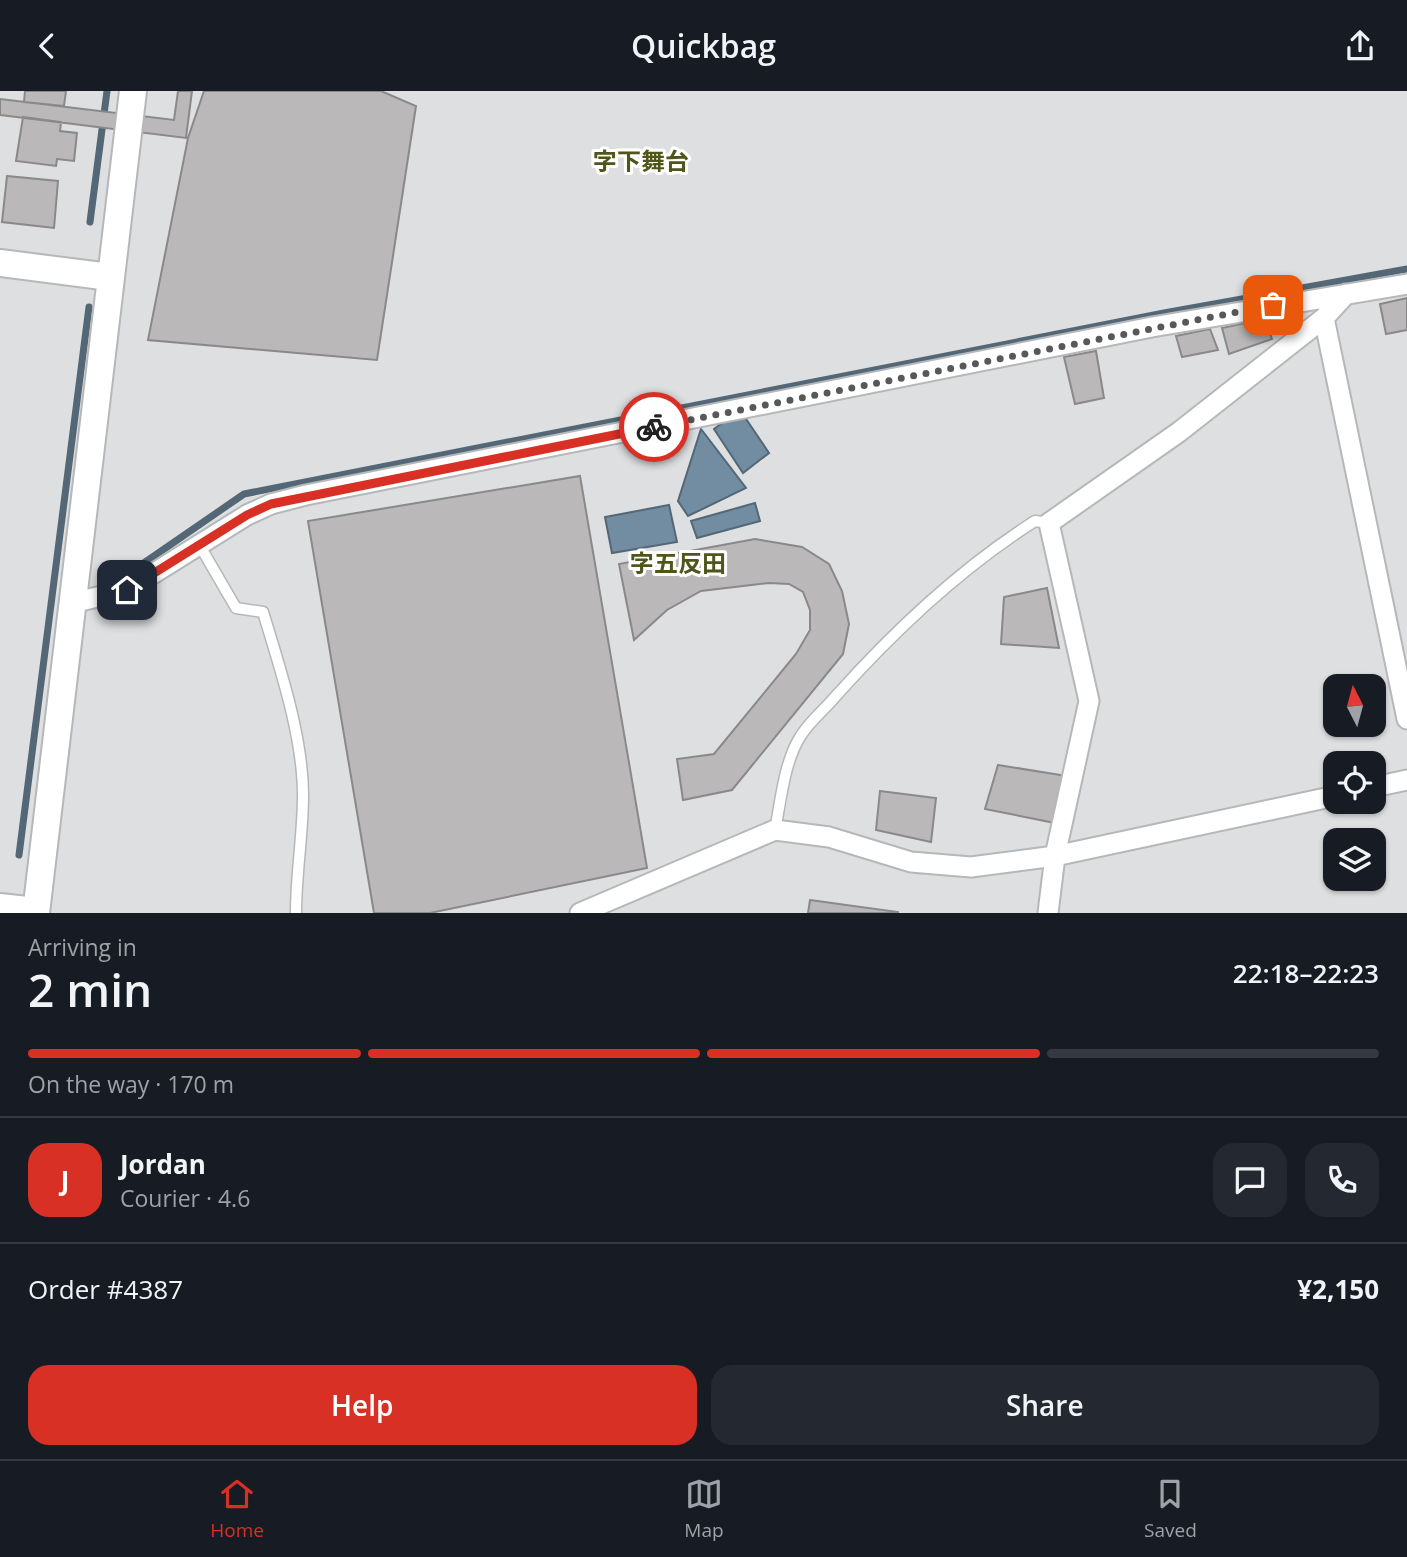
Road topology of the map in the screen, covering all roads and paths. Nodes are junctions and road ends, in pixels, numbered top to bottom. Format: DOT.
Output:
graph roads {
  1 [pos="133,91"];
  2 [pos="0,263"];
  3 [pos="110,277"];
  4 [pos="1407,284"];
  5 [pos="1346,294"];
  6 [pos="1324,318"];
  7 [pos="1049,523"];
  8 [pos="200,546"];
  9 [pos="72,603"];
  10 [pos="1407,719"];
  11 [pos="1407,780"];
  12 [pos="1386,784"];
  13 [pos="1323,799"];
  14 [pos="775,830"];
  15 [pos="1055,856"];
  16 [pos="0,907"];
  17 [pos="36,912"];
  18 [pos="296,913"];
  19 [pos="580,913"];
  20 [pos="1048,913"];
  1 -- 3 [label="street"];
  2 -- 3 [label="street"];
  3 -- 9 [label="street"];
  4 -- 5 [label="street"];
  5 -- 6 [label="street"];
  5 -- 8 [label="street"];
  6 -- 7 [label="street"];
  6 -- 10 [label="street"];
  7 -- 14 [label="lane"];
  7 -- 15 [label="street"];
  8 -- 9 [label="street"];
  8 -- 18 [label="lane"];
  9 -- 17 [label="street"];
  11 -- 12 [label="street"];
  13 -- 15 [label="street"];
  14 -- 15 [label="street"];
  14 -- 19 [label="street"];
  15 -- 20 [label="street"];
  16 -- 17 [label="street"];
}
